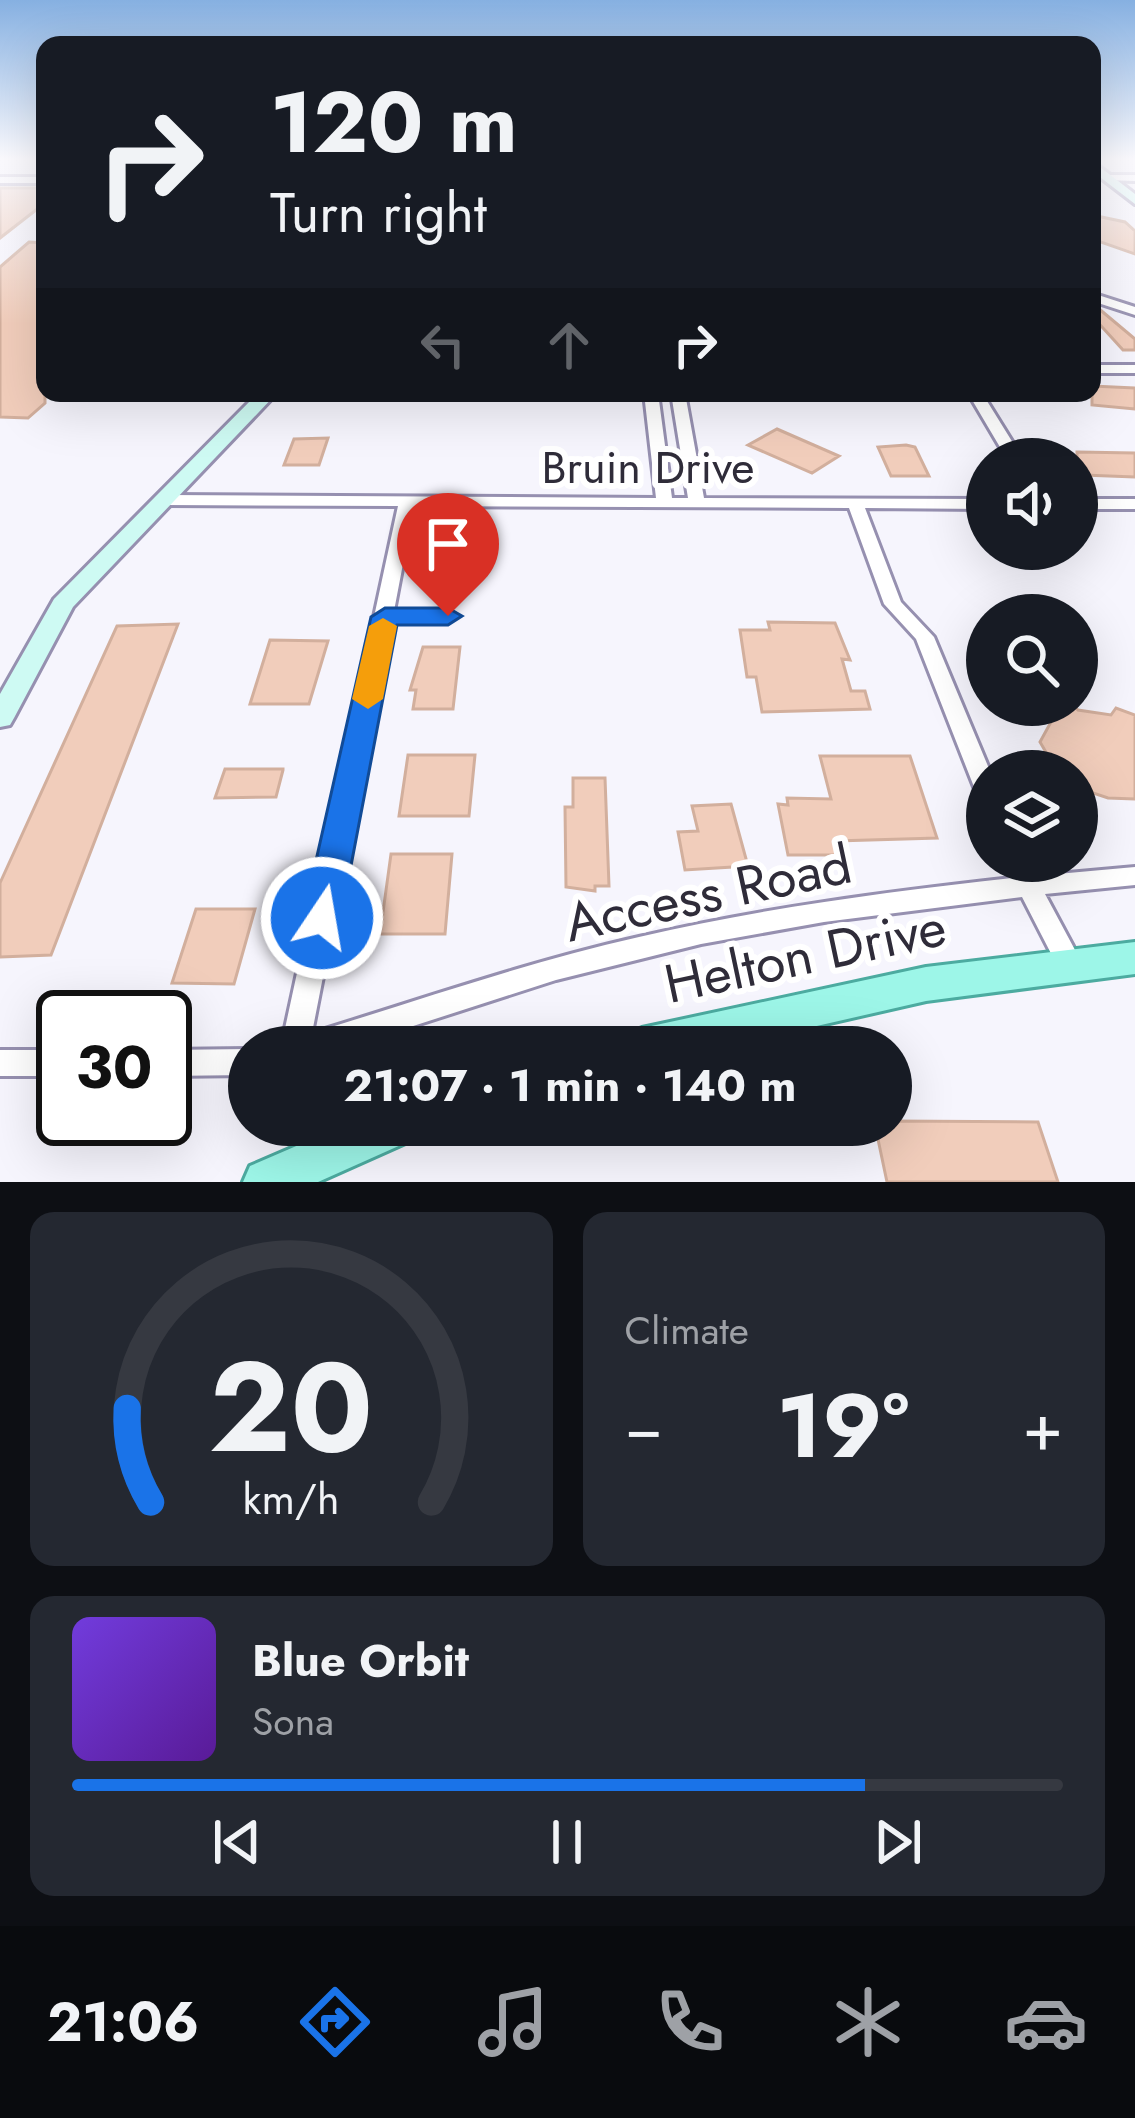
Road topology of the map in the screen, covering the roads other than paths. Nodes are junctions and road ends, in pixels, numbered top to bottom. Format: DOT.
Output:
graph roads {
  1 [pos="1101,300"];
  2 [pos="1135,311"];
  3 [pos="1101,369"];
  4 [pos="1135,369"];
  5 [pos="259,402"];
  6 [pos="652,402"];
  7 [pos="680,402"];
  8 [pos="980,402"];
  9 [pos="1002,438"];
  10 [pos="166,500"];
  11 [pos="407,503"];
  12 [pos="665,503"];
  13 [pos="697,503"];
  14 [pos="855,503"];
  15 [pos="966,504"];
  16 [pos="1098,504"];
  17 [pos="1135,504"];
  18 [pos="448,616"];
  19 [pos="385,617"];
  20 [pos="0,718"];
  21 [pos="970,750"];
  22 [pos="1098,875"];
  23 [pos="1135,876"];
  24 [pos="976,882"];
  25 [pos="1024,882"];
  26 [pos="1135,958"];
  27 [pos="1069,963"];
  28 [pos="299,1026"];
  29 [pos="377,1026"];
  30 [pos="731,1026"];
  31 [pos="192,1062"];
  32 [pos="228,1062"];
  33 [pos="0,1063"];
  34 [pos="36,1063"];
  35 [pos="348,1146"];
  36 [pos="266,1182"];
  1 -- 2 [label="street"];
  3 -- 4 [label="street"];
  5 -- 10 [label="street"];
  6 -- 12 [label="street"];
  7 -- 13 [label="street"];
  8 -- 9 [label="street"];
  10 -- 11 [label="street, Bruin Drive"];
  10 -- 20 [label="street"];
  11 -- 12 [label="street, Bruin Drive"];
  11 -- 19 [label="street"];
  12 -- 13 [label="street, Bruin Drive"];
  13 -- 14 [label="street, Bruin Drive"];
  14 -- 15 [label="street, Bruin Drive"];
  14 -- 21 [label="street"];
  16 -- 17 [label="street"];
  18 -- 19 [label="street"];
  19 -- 28 [label="street"];
  22 -- 23 [label="street, Access Road"];
  24 -- 29 [label="street, Access Road"];
  25 -- 27 [label="street"];
  26 -- 27 [label="main road, Helton Drive"];
  27 -- 30 [label="main road, Helton Drive"];
  31 -- 32 [label="street"];
  33 -- 34 [label="street"];
  35 -- 36 [label="main road"];
}
